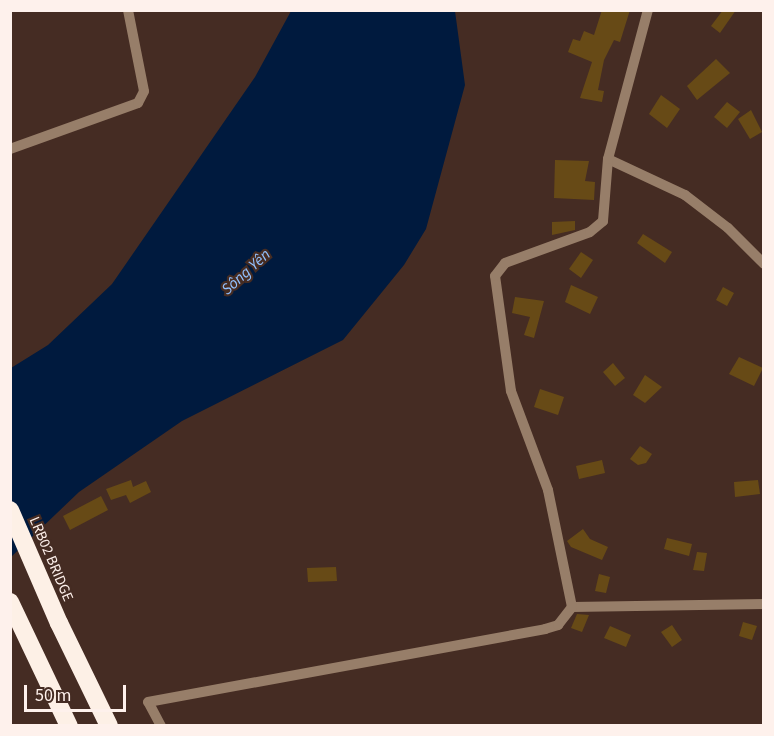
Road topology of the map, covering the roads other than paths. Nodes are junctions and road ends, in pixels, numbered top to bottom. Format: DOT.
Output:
graph roads {
  1 [pos="128,10"];
  2 [pos="648,10"];
  3 [pos="10,150"];
  4 [pos="608,159"];
  5 [pos="764,264"];
  6 [pos="10,510"];
  7 [pos="10,602"];
  8 [pos="764,604"];
  9 [pos="572,607"];
  10 [pos="69,726"];
  11 [pos="109,726"];
  12 [pos="161,726"];
  1 -- 3 [label="street"];
  2 -- 4 [label="street"];
  4 -- 5 [label="street"];
  4 -- 9 [label="street"];
  6 -- 11 [label="highway, LRB02 BRIDGE"];
  7 -- 10 [label="highway"];
  8 -- 9 [label="street"];
  9 -- 12 [label="street"];
}
